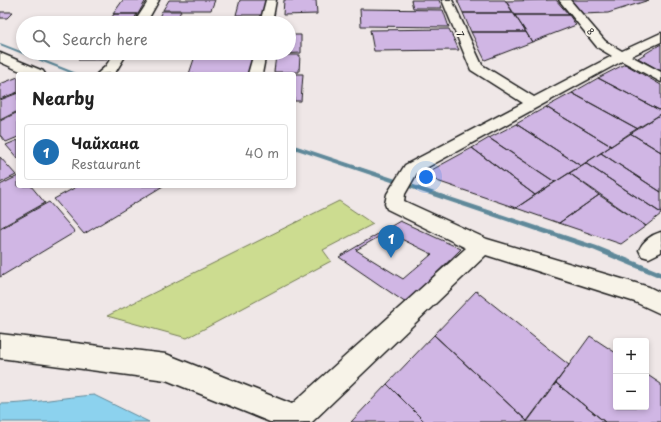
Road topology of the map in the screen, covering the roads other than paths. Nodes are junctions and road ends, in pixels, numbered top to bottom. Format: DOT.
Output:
graph roads {
  1 [pos="154,0"];
  2 [pos="271,0"];
  3 [pos="447,0"];
  4 [pos="564,0"];
  5 [pos="144,16"];
  6 [pos="268,16"];
  7 [pos="661,37"];
  8 [pos="623,55"];
  9 [pos="0,57"];
  10 [pos="116,60"];
  11 [pos="258,60"];
  12 [pos="34,72"];
  13 [pos="107,72"];
  14 [pos="255,72"];
  15 [pos="661,78"];
  16 [pos="533,104"];
  17 [pos="482,246"];
  18 [pos="661,304"];
  19 [pos="0,346"];
  20 [pos="297,421"];
  1 -- 5 [label="street"];
  2 -- 6 [label="street"];
  3 -- 16 [label="street, 7"];
  4 -- 8 [label="street, 8"];
  7 -- 8 [label="street"];
  8 -- 15 [label="street, 8"];
  8 -- 16 [label="street"];
  9 -- 12 [label="street"];
  10 -- 13 [label="street"];
  11 -- 14 [label="street"];
  16 -- 17 [label="street"];
  17 -- 18 [label="street"];
  17 -- 20 [label="street"];
  19 -- 20 [label="street"];
}
